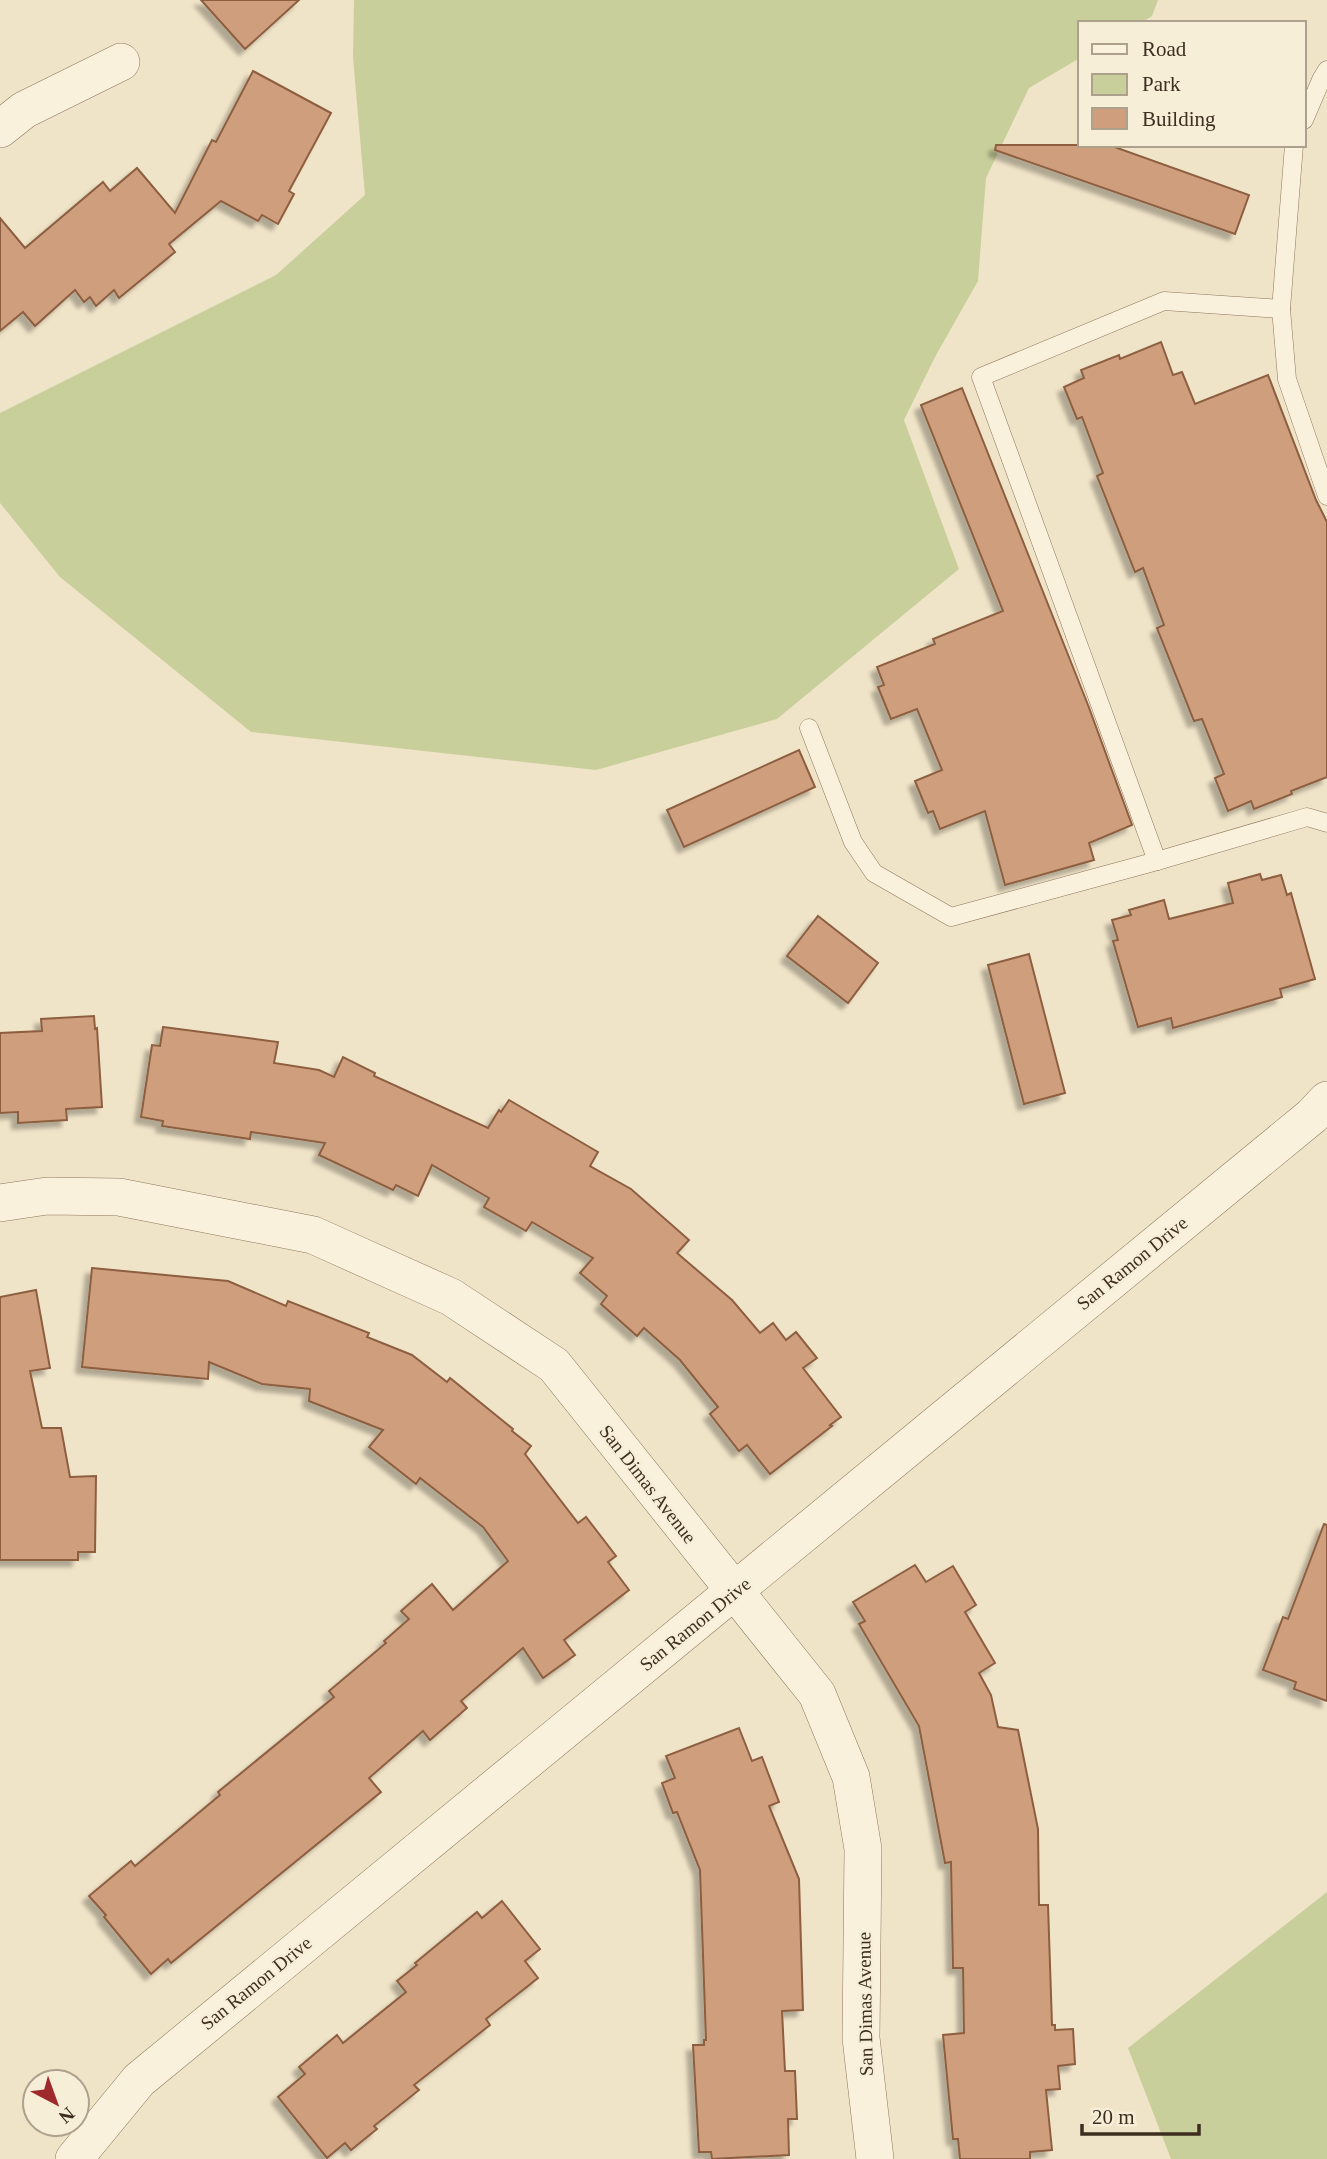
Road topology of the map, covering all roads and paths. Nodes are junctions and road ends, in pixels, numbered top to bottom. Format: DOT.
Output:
graph roads {
  1 [pos="121,62"];
  2 [pos="1327,70"];
  3 [pos="1306,115"];
  4 [pos="0,130"];
  5 [pos="1294,147"];
  6 [pos="1281,309"];
  7 [pos="1327,496"];
  8 [pos="809,728"];
  9 [pos="1327,823"];
  10 [pos="1157,861"];
  11 [pos="1327,1100"];
  12 [pos="0,1203"];
  13 [pos="734,1591"];
  14 [pos="74,2159"];
  15 [pos="875,2159"];
  1 -- 4 [label="street"];
  2 -- 3 [label="lane"];
  5 -- 6 [label="lane"];
  6 -- 7 [label="lane"];
  6 -- 10 [label="lane"];
  8 -- 10 [label="lane"];
  9 -- 10 [label="lane"];
  11 -- 13 [label="street, San Ramon Drive"];
  12 -- 13 [label="street, San Dimas Avenue"];
  13 -- 14 [label="street, San Ramon Drive"];
  13 -- 15 [label="street, San Dimas Avenue"];
}
